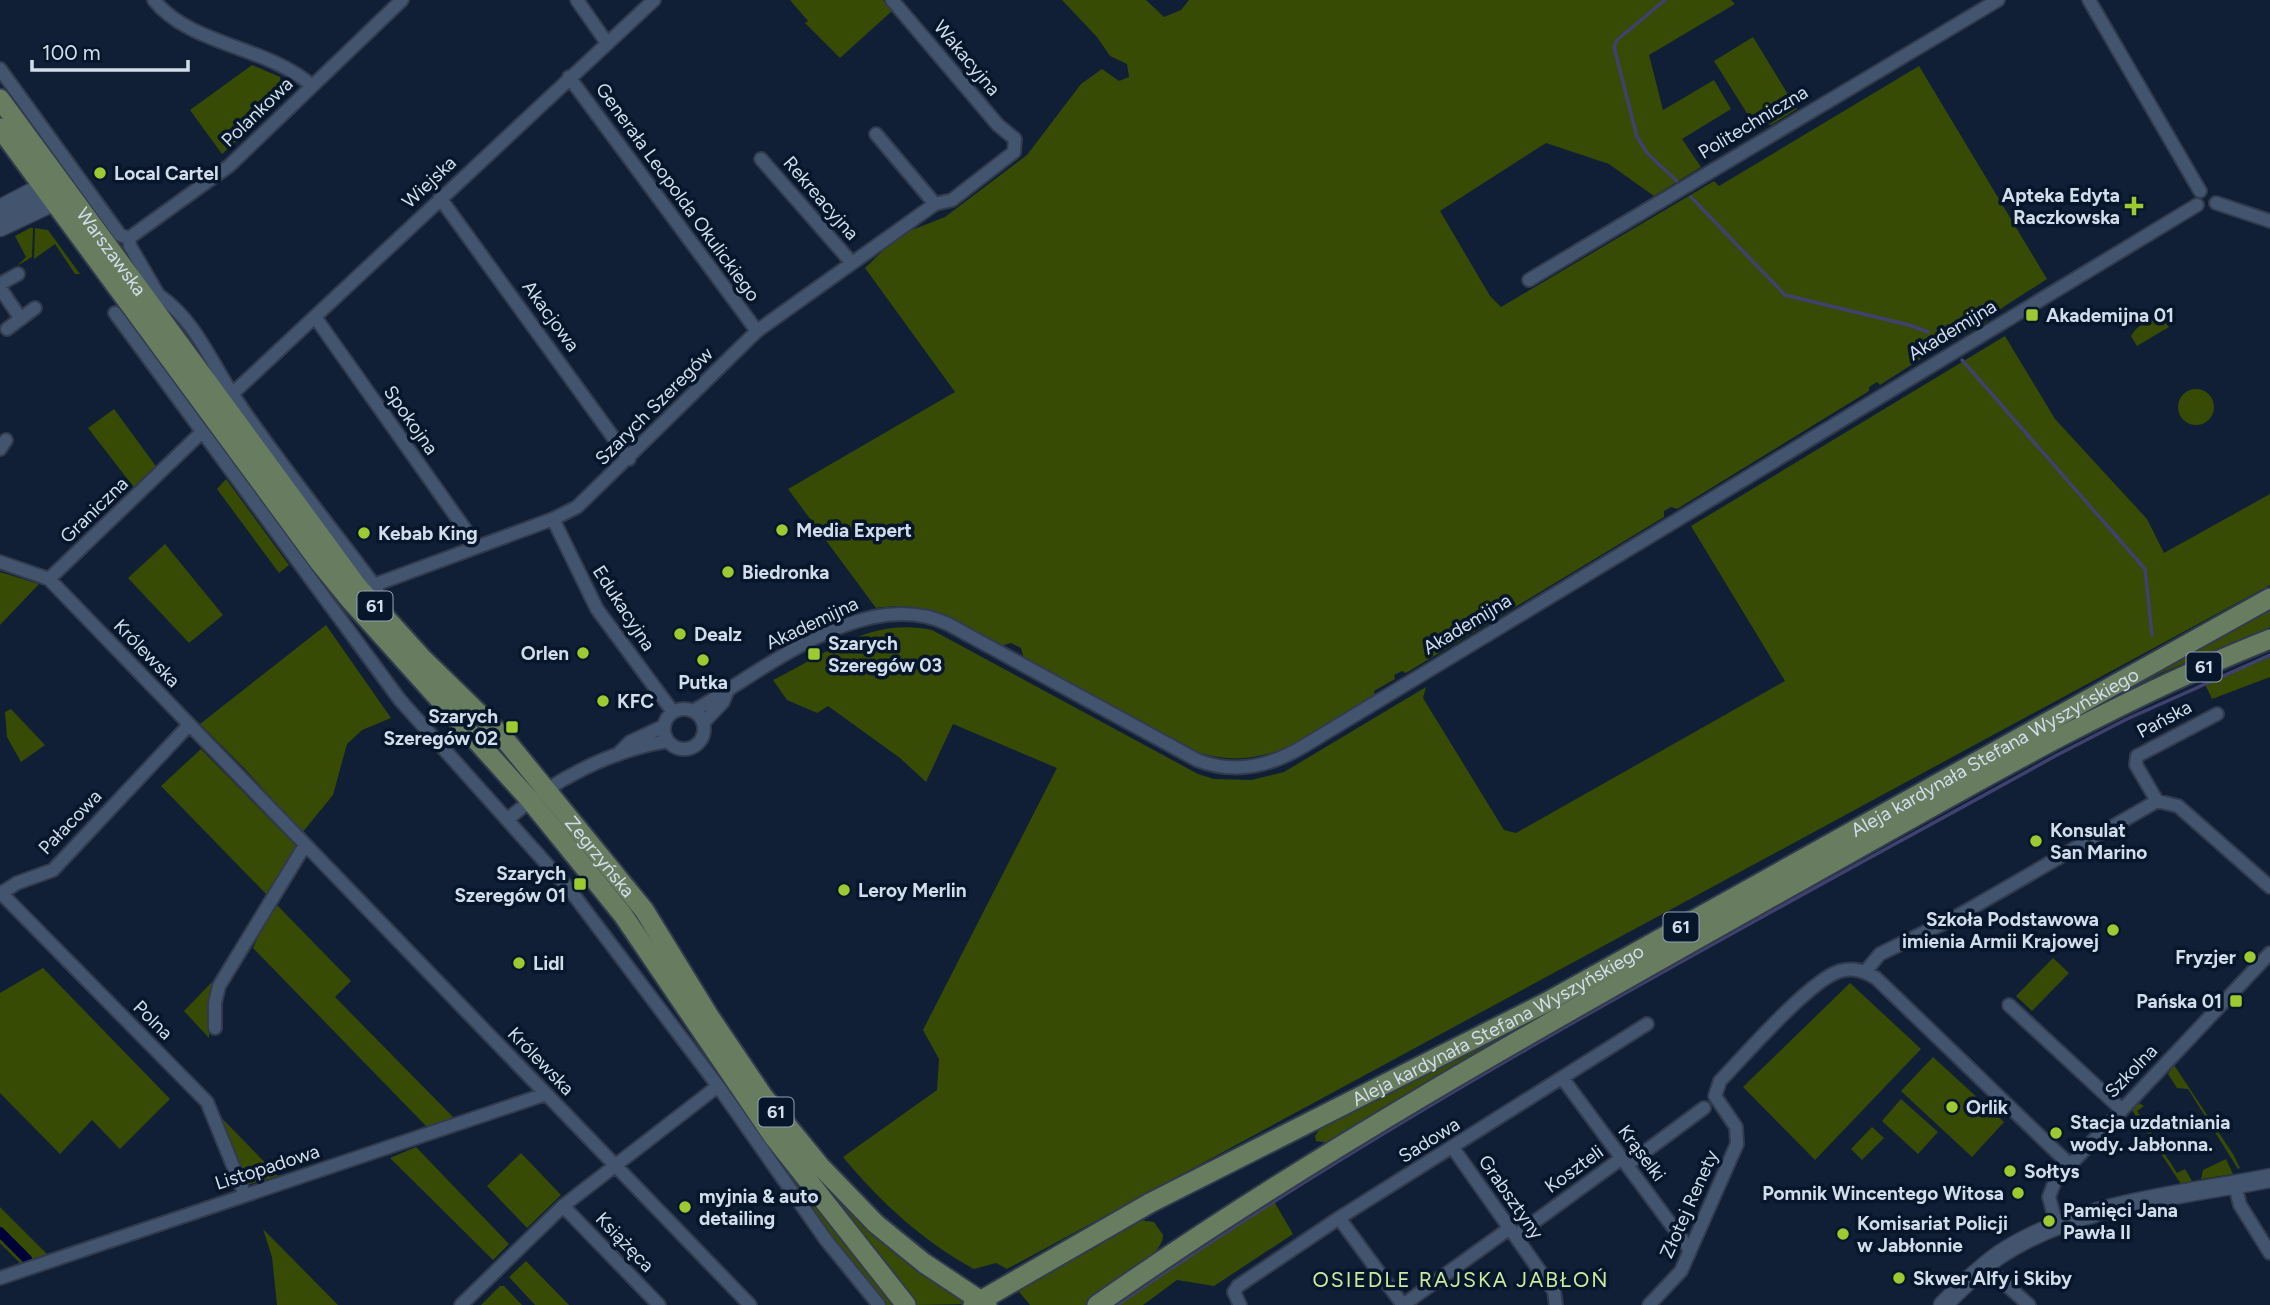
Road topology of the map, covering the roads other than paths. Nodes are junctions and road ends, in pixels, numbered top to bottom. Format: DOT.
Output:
graph roads {
  1 [pos="154,0"];
  2 [pos="401,0"];
  3 [pos="577,0"];
  4 [pos="654,0"];
  5 [pos="892,0"];
  6 [pos="1998,0"];
  7 [pos="2089,0"];
  8 [pos="607,43"];
  9 [pos="0,69"];
  10 [pos="569,77"];
  11 [pos="312,86"];
  12 [pos="0,99"];
  13 [pos="0,128"];
  14 [pos="876,134"];
  15 [pos="1015,139"];
  16 [pos="761,159"];
  17 [pos="52,190"];
  18 [pos="2200,191"];
  19 [pos="440,198"];
  20 [pos="2216,203"];
  21 [pos="935,204"];
  22 [pos="2197,205"];
  23 [pos="0,209"];
  24 [pos="2270,221"];
  25 [pos="0,227"];
  26 [pos="129,238"];
  27 [pos="852,263"];
  28 [pos="18,274"];
  29 [pos="1529,280"];
  30 [pos="0,286"];
  31 [pos="160,296"];
  32 [pos="36,308"];
  33 [pos="115,313"];
  34 [pos="314,317"];
  35 [pos="21,319"];
  36 [pos="7,329"];
  37 [pos="757,331"];
  38 [pos="184,352"];
  39 [pos="217,412"];
  40 [pos="629,458"];
  41 [pos="553,519"];
  42 [pos="477,546"];
  43 [pos="0,562"];
  44 [pos="49,579"];
  45 [pos="373,585"];
  46 [pos="2270,598"];
  47 [pos="397,631"];
  48 [pos="2270,639"];
  49 [pos="727,692"];
  50 [pos="693,711"];
  51 [pos="673,712"];
  52 [pos="2217,713"];
  53 [pos="703,723"];
  54 [pos="189,725"];
  55 [pos="664,726"];
  56 [pos="668,741"];
  57 [pos="617,755"];
  58 [pos="538,794"];
  59 [pos="2157,801"];
  60 [pos="508,819"];
  61 [pos="304,845"];
  62 [pos="2270,887"];
  63 [pos="1,894"];
  64 [pos="2270,953"];
  65 [pos="1865,972"];
  66 [pos="2009,1005"];
  67 [pos="1647,1024"];
  68 [pos="215,1028"];
  69 [pos="1563,1079"];
  70 [pos="718,1086"];
  71 [pos="546,1094"];
  72 [pos="1704,1108"];
  73 [pos="2121,1109"];
  74 [pos="1453,1148"];
  75 [pos="1624,1162"];
  76 [pos="2069,1164"];
  77 [pos="615,1165"];
  78 [pos="2270,1178"];
  79 [pos="2235,1185"];
  80 [pos="245,1195"];
  81 [pos="563,1206"];
  82 [pos="1339,1218"];
  83 [pos="2057,1227"];
  84 [pos="1512,1232"];
  85 [pos="1690,1250"];
  86 [pos="2270,1253"];
  87 [pos="1985,1266"];
  88 [pos="0,1278"];
  89 [pos="980,1303"];
  90 [pos="1398,1303"];
  91 [pos="461,1305"];
  92 [pos="659,1305"];
  93 [pos="750,1305"];
  94 [pos="880,1305"];
  95 [pos="906,1305"];
  96 [pos="1097,1305"];
  97 [pos="1240,1305"];
  98 [pos="1556,1305"];
  99 [pos="1649,1305"];
  100 [pos="1943,1305"];
  101 [pos="2029,1305"];
  1 -- 11 [label="street"];
  2 -- 11 [label="street, Polankowa"];
  3 -- 8 [label="street"];
  4 -- 8 [label="street, Wiejska"];
  5 -- 15 [label="street, Wakacyjna"];
  6 -- 29 [label="street, Politechniczna"];
  7 -- 18 [label="street"];
  8 -- 10 [label="street, Wiejska"];
  9 -- 26 [label="street"];
  10 -- 19 [label="street, Wiejska"];
  10 -- 37 [label="street, Generała Leopolda Okulickiego"];
  11 -- 26 [label="street, Polankowa"];
  12 -- 17 [label="main road, Warszawska / 61"];
  13 -- 17 [label="main road, Warszawska / 61"];
  14 -- 21 [label="street"];
  15 -- 21 [label="street, Szarych Szeregów"];
  16 -- 27 [label="street, Rekreacyjna"];
  17 -- 23 [label="main road"];
  17 -- 25 [label="main road"];
  17 -- 38 [label="main road, Warszawska / 61"];
  17 -- 39 [label="main road, Warszawska / 61"];
  18 -- 20 [label="street"];
  18 -- 22 [label="street"];
  19 -- 34 [label="street, Wiejska"];
  19 -- 40 [label="street, Akacjowa"];
  20 -- 22 [label="street"];
  20 -- 24 [label="street"];
  21 -- 27 [label="street, Szarych Szeregów"];
  22 -- 49 [label="street, Akademijna"];
  26 -- 31 [label="street"];
  27 -- 37 [label="street, Szarych Szeregów"];
  28 -- 30 [label="street"];
  30 -- 35 [label="street"];
  31 -- 38 [label="street"];
  31 -- 39 [label="street"];
  32 -- 35 [label="street"];
  33 -- 39 [label="street"];
  34 -- 39 [label="street, Wiejska"];
  34 -- 42 [label="street, Spokojna"];
  35 -- 36 [label="street"];
  37 -- 40 [label="street, Szarych Szeregów"];
  38 -- 39 [label="main road, Warszawska / 61"];
  39 -- 44 [label="street, Graniczna"];
  39 -- 45 [label="street"];
  39 -- 47 [label="main road, Zegrzyńska / 61"];
  39 -- 58 [label="main road, Zegrzyńska / 61"];
  39 -- 60 [label="street"];
  40 -- 41 [label="street, Szarych Szeregów"];
  41 -- 42 [label="street, Szarych Szeregów"];
  41 -- 51 [label="street, Edukacyjna"];
  42 -- 45 [label="street, Szarych Szeregów"];
  43 -- 44 [label="street"];
  44 -- 54 [label="street, Królewska"];
  45 -- 47 [label="street"];
  46 -- 89 [label="main road, Aleja kardynała Stefana Wyszyńskiego / 61"];
  47 -- 58 [label="main road, Zegrzyńska / 61"];
  48 -- 96 [label="main road, Aleja kardynała Stefana Wyszyńskiego / 61"];
  49 -- 50 [label="street, Akademijna"];
  49 -- 53 [label="street, Akademijna"];
  50 -- 51 [label="street"];
  50 -- 53 [label="street"];
  51 -- 55 [label="street"];
  52 -- 59 [label="street, Pańska"];
  53 -- 56 [label="street"];
  54 -- 61 [label="street, Królewska"];
  54 -- 63 [label="street, Pałacowa"];
  55 -- 56 [label="street"];
  55 -- 57 [label="street"];
  56 -- 57 [label="street"];
  57 -- 58 [label="street"];
  58 -- 60 [label="street"];
  58 -- 89 [label="main road, Zegrzyńska / 61"];
  58 -- 95 [label="main road, Zegrzyńska / 61"];
  59 -- 62 [label="street"];
  59 -- 65 [label="street"];
  60 -- 70 [label="street"];
  61 -- 68 [label="street"];
  61 -- 71 [label="street, Królewska"];
  63 -- 80 [label="street, Polna"];
  64 -- 73 [label="street, Szkolna"];
  65 -- 76 [label="street"];
  65 -- 85 [label="street, Złotej Renety"];
  66 -- 73 [label="street"];
  67 -- 69 [label="street, Sadowa"];
  69 -- 74 [label="street, Sadowa"];
  69 -- 75 [label="street, Krąselki"];
  70 -- 77 [label="street"];
  70 -- 94 [label="street"];
  71 -- 77 [label="street, Królewska"];
  71 -- 80 [label="street, Listopadowa"];
  72 -- 75 [label="street, Koszteli"];
  73 -- 76 [label="street, Szkolna"];
  74 -- 82 [label="street, Sadowa"];
  74 -- 84 [label="street, Grabsztyny"];
  75 -- 84 [label="street, Koszteli"];
  75 -- 85 [label="street, Krąselki"];
  76 -- 83 [label="street, Szkolna"];
  77 -- 81 [label="street"];
  77 -- 93 [label="street, Królewska"];
  78 -- 79 [label="main road"];
  79 -- 83 [label="main road"];
  79 -- 86 [label="street"];
  80 -- 88 [label="street, Listopadowa"];
  81 -- 91 [label="street"];
  81 -- 92 [label="street, Książęca"];
  82 -- 90 [label="street, Koszteli"];
  82 -- 97 [label="street, Sadowa"];
  83 -- 87 [label="main road"];
  84 -- 90 [label="street, Koszteli"];
  84 -- 98 [label="street, Grabsztyny"];
  85 -- 99 [label="street, Złotej Renety"];
  87 -- 100 [label="main road"];
  87 -- 101 [label="street"];
}
